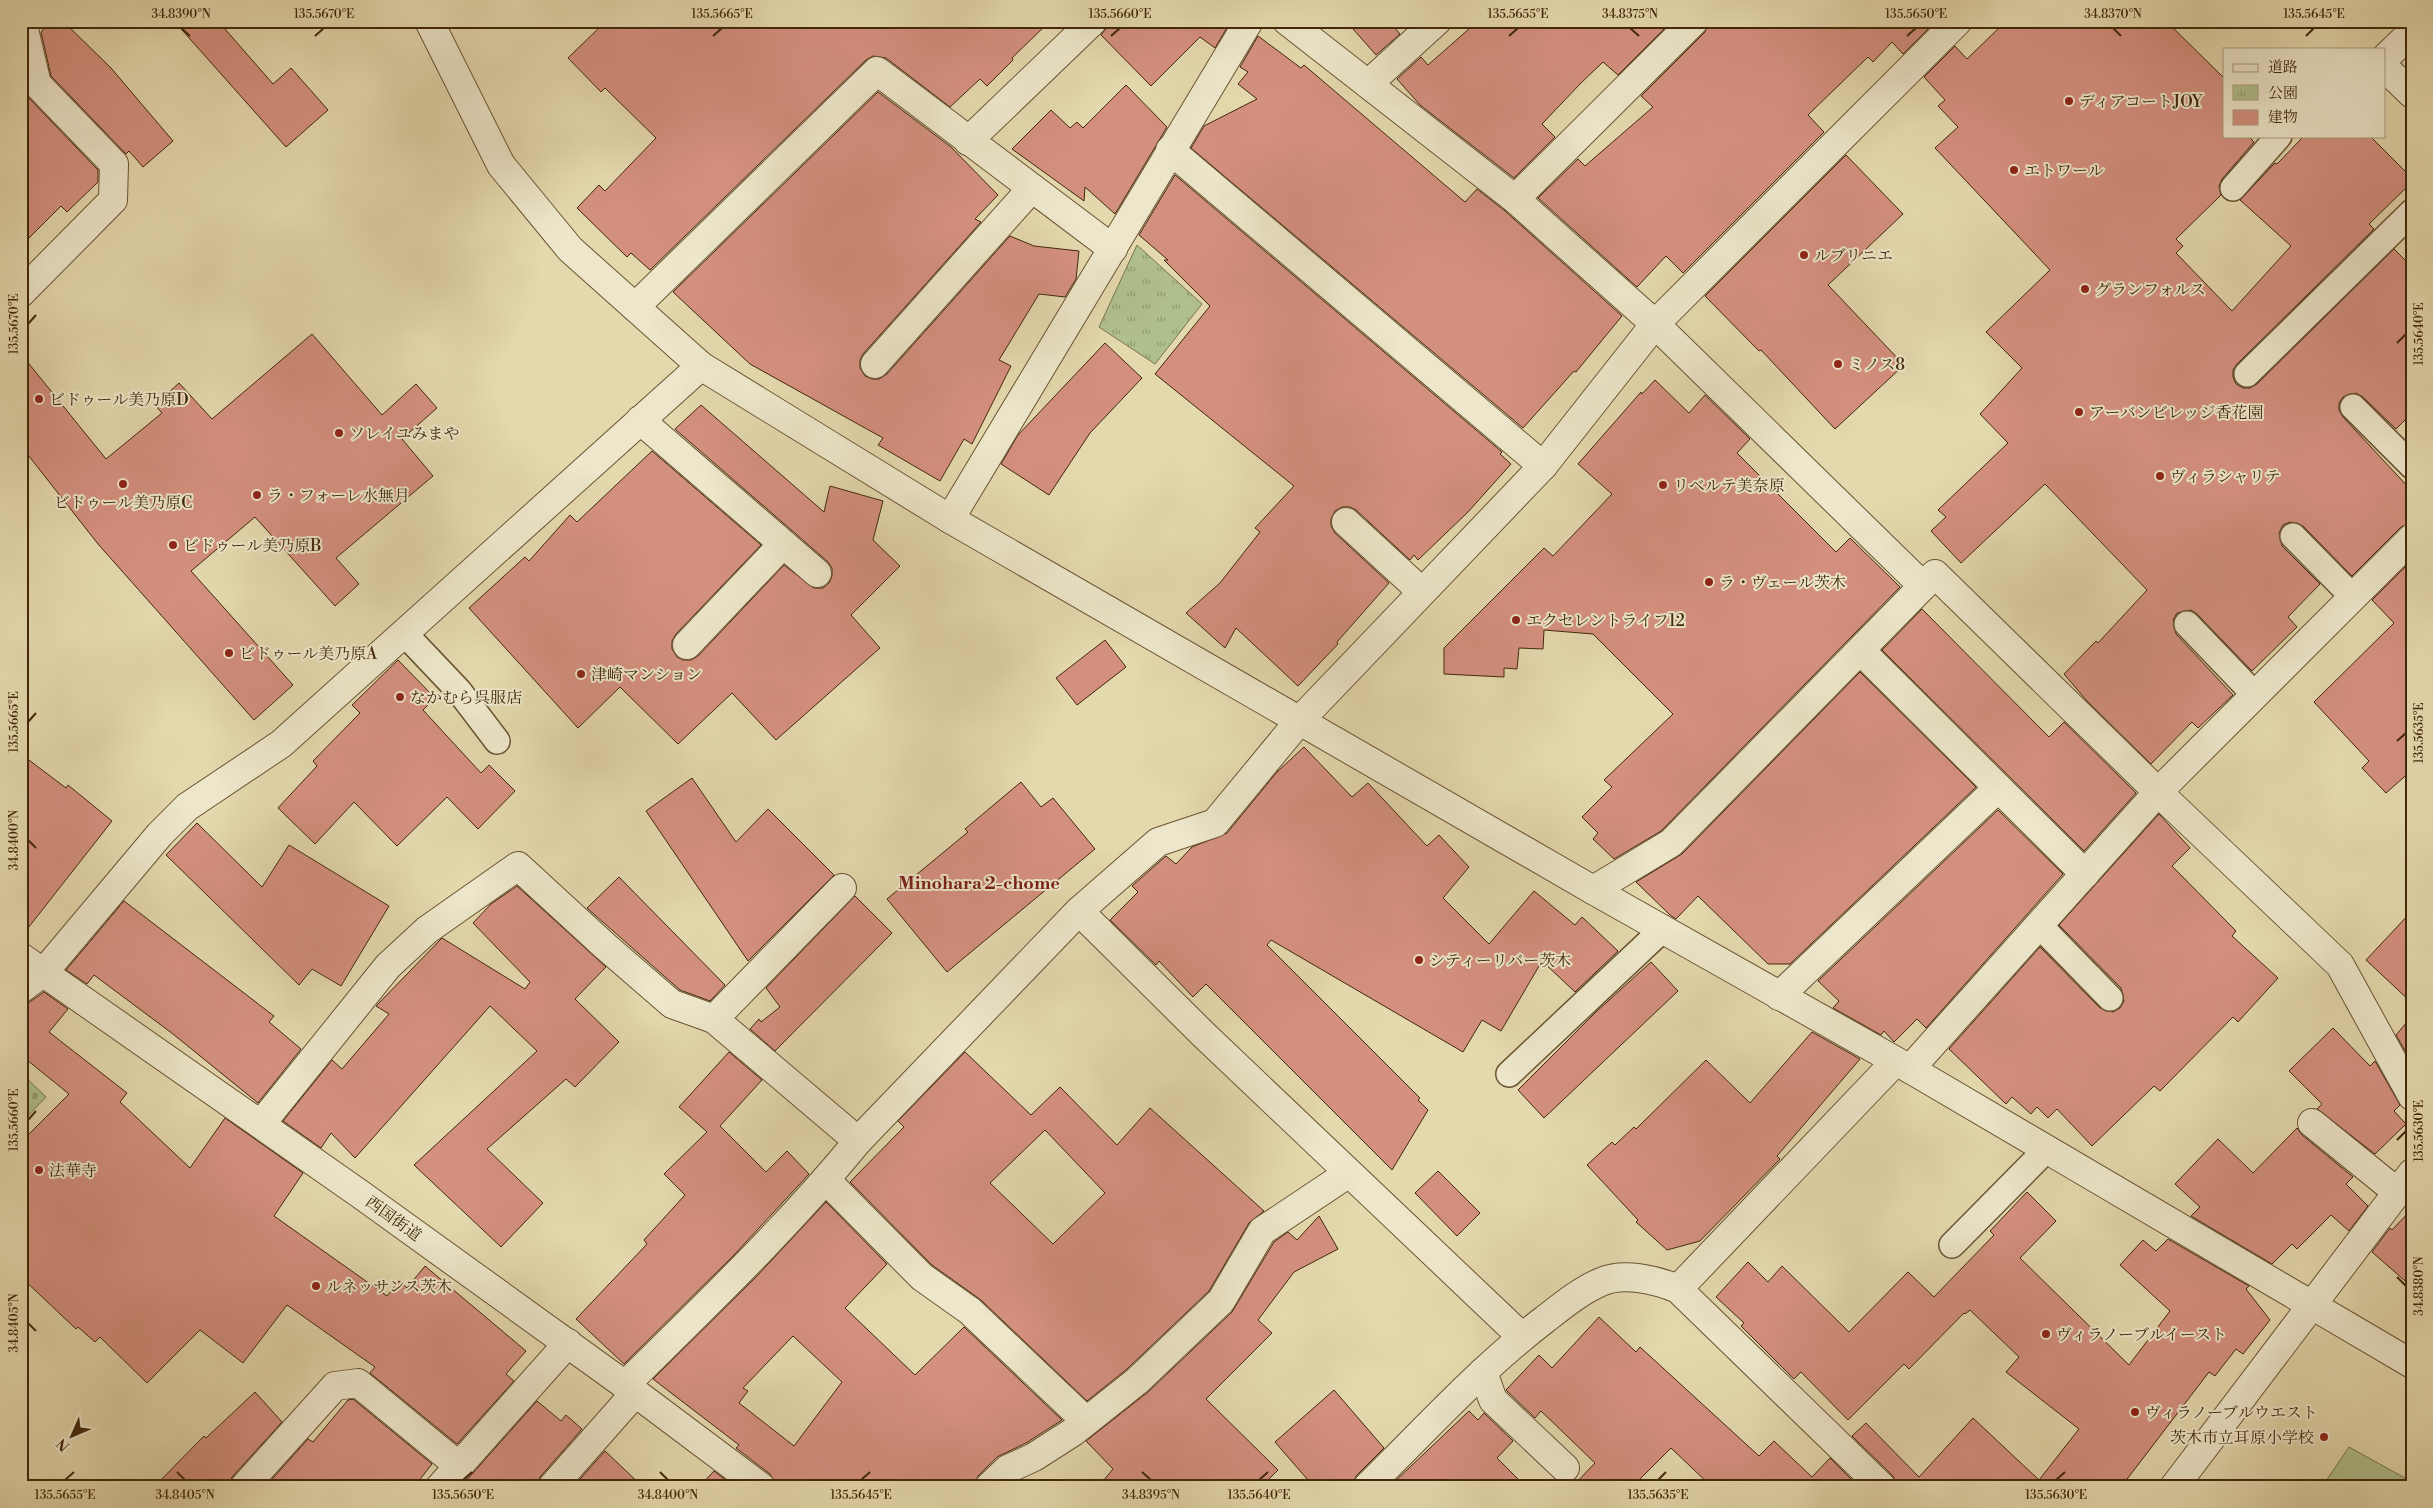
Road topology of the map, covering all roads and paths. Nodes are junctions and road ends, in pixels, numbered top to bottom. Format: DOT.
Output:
graph roads {
  1 [pos="429,21"];
  2 [pos="1093,21"];
  3 [pos="1249,21"];
  4 [pos="1287,21"];
  5 [pos="1437,21"];
  6 [pos="1694,21"];
  7 [pos="1958,21"];
  8 [pos="22,25"];
  9 [pos="2412,32"];
  10 [pos="2386,57"];
  11 [pos="2386,69"];
  12 [pos="1368,84"];
  13 [pos="2412,94"];
  14 [pos="2277,138"];
  15 [pos="968,141"];
  16 [pos="1170,150"];
  17 [pos="1032,188"];
  18 [pos="2233,188"];
  19 [pos="1514,199"];
  20 [pos="2412,212"];
  21 [pos="1112,249"];
  22 [pos="25,281"];
  23 [pos="635,307"];
  24 [pos="1655,324"];
  25 [pos="875,364"];
  26 [pos="701,366"];
  27 [pos="2247,374"];
  28 [pos="2353,406"];
  29 [pos="640,420"];
  30 [pos="1543,466"];
  31 [pos="2412,466"];
  32 [pos="950,519"];
  33 [pos="1346,522"];
  34 [pos="2293,536"];
  35 [pos="2412,538"];
  36 [pos="783,544"];
  37 [pos="817,574"];
  38 [pos="1923,586"];
  39 [pos="1421,591"];
  40 [pos="2353,597"];
  41 [pos="2187,624"];
  42 [pos="404,633"];
  43 [pos="687,645"];
  44 [pos="1861,651"];
  45 [pos="2256,695"];
  46 [pos="1300,720"];
  47 [pos="497,741"];
  48 [pos="1998,788"];
  49 [pos="2158,792"];
  50 [pos="2085,874"];
  51 [pos="842,888"];
  52 [pos="1593,890"];
  53 [pos="1079,911"];
  54 [pos="2039,926"];
  55 [pos="1663,929"];
  56 [pos="21,957"];
  57 [pos="44,972"];
  58 [pos="21,988"];
  59 [pos="1779,996"];
  60 [pos="2110,998"];
  61 [pos="714,1019"];
  62 [pos="1903,1066"];
  63 [pos="1509,1074"];
  64 [pos="2412,1096"];
  65 [pos="261,1124"];
  66 [pos="2312,1124"];
  67 [pos="858,1141"];
  68 [pos="2046,1150"];
  69 [pos="1349,1172"];
  70 [pos="826,1180"];
  71 [pos="2404,1183"];
  72 [pos="1952,1245"];
  73 [pos="1678,1289"];
  74 [pos="2311,1306"];
  75 [pos="1522,1337"];
  76 [pos="568,1343"];
  77 [pos="2412,1364"];
  78 [pos="1483,1372"];
  79 [pos="630,1389"];
  80 [pos="1086,1421"];
  81 [pos="459,1466"];
  82 [pos="1565,1468"];
  83 [pos="244,1487"];
  84 [pos="440,1487"];
  85 [pos="552,1487"];
  86 [pos="760,1487"];
  87 [pos="989,1487"];
  88 [pos="1367,1487"];
  89 [pos="1882,1487"];
  90 [pos="2174,1487"];
  1 -- 23 [label="street"];
  2 -- 15 [label="street"];
  3 -- 16 [label="street"];
  4 -- 12 [label="street"];
  5 -- 12 [label="street"];
  6 -- 19 [label="street"];
  7 -- 24 [label="street"];
  8 -- 22 [label="street"];
  9 -- 10 [label="street"];
  11 -- 13 [label="street"];
  12 -- 19 [label="street"];
  14 -- 18 [label="lane"];
  15 -- 17 [label="street"];
  15 -- 23 [label="street"];
  16 -- 21 [label="street"];
  16 -- 30 [label="street"];
  17 -- 21 [label="street"];
  17 -- 25 [label="street"];
  19 -- 24 [label="street"];
  20 -- 27 [label="lane"];
  21 -- 32 [label="street"];
  23 -- 26 [label="street"];
  24 -- 30 [label="street"];
  24 -- 38 [label="street"];
  26 -- 29 [label="street"];
  26 -- 32 [label="street"];
  28 -- 31 [label="lane"];
  29 -- 36 [label="street"];
  29 -- 42 [label="street"];
  30 -- 39 [label="street"];
  32 -- 46 [label="street"];
  33 -- 39 [label="street"];
  34 -- 40 [label="lane"];
  35 -- 40 [label="street"];
  36 -- 37 [label="street"];
  36 -- 43 [label="street"];
  38 -- 44 [label="street"];
  38 -- 49 [label="street"];
  39 -- 46 [label="street"];
  40 -- 45 [label="street"];
  41 -- 45 [label="lane"];
  42 -- 47 [label="lane"];
  42 -- 57 [label="street"];
  44 -- 48 [label="street"];
  44 -- 52 [label="street"];
  45 -- 49 [label="street"];
  46 -- 52 [label="street"];
  46 -- 53 [label="street"];
  48 -- 50 [label="street"];
  48 -- 59 [label="street"];
  49 -- 50 [label="street"];
  49 -- 64 [label="street"];
  50 -- 54 [label="street"];
  51 -- 61 [label="street"];
  52 -- 55 [label="street"];
  53 -- 67 [label="street"];
  53 -- 69 [label="street"];
  54 -- 60 [label="lane"];
  54 -- 62 [label="street"];
  55 -- 59 [label="street"];
  55 -- 63 [label="lane"];
  56 -- 57 [label="street, 西国街道"];
  57 -- 58 [label="street"];
  57 -- 65 [label="street, 西国街道"];
  59 -- 62 [label="street"];
  61 -- 65 [label="street"];
  61 -- 67 [label="street"];
  62 -- 68 [label="street"];
  62 -- 73 [label="street"];
  65 -- 76 [label="street, 西国街道"];
  66 -- 71 [label="street"];
  67 -- 70 [label="street"];
  68 -- 72 [label="lane"];
  68 -- 74 [label="street"];
  69 -- 75 [label="street"];
  69 -- 80 [label="street"];
  70 -- 79 [label="street"];
  70 -- 80 [label="street"];
  71 -- 74 [label="street"];
  73 -- 75 [label="street"];
  73 -- 89 [label="street"];
  74 -- 77 [label="street"];
  74 -- 90 [label="street"];
  75 -- 78 [label="street"];
  76 -- 79 [label="street, 西国街道"];
  76 -- 81 [label="street"];
  78 -- 82 [label="street"];
  78 -- 88 [label="street"];
  79 -- 85 [label="street"];
  79 -- 86 [label="street, 西国街道"];
  80 -- 87 [label="street"];
  81 -- 83 [label="street"];
  81 -- 84 [label="street"];
}
